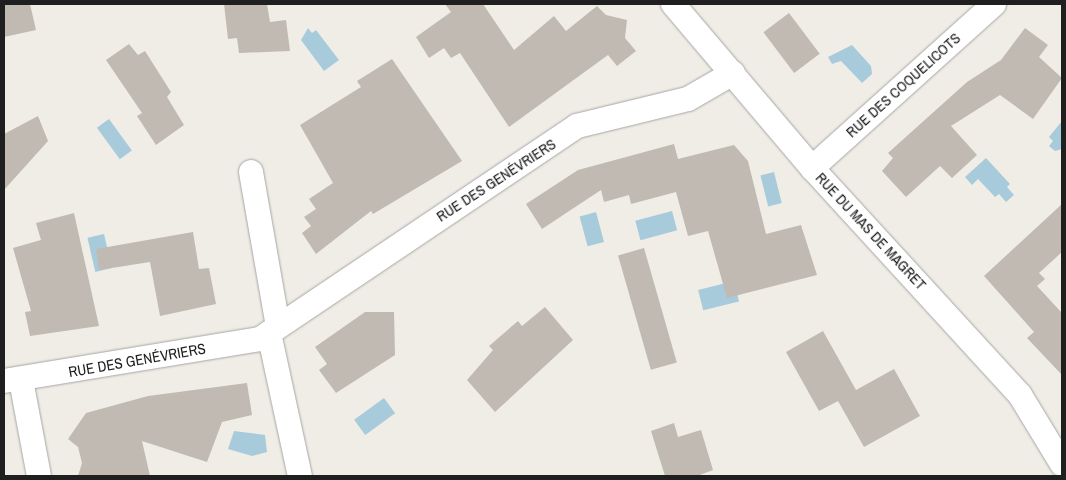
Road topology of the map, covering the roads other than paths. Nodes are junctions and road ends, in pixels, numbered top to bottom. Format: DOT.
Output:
graph roads {
  1 [pos="673,4"];
  2 [pos="994,4"];
  3 [pos="734,73"];
  4 [pos="812,168"];
  5 [pos="251,172"];
  6 [pos="274,330"];
  7 [pos="12,381"];
  8 [pos="1062,464"];
  9 [pos="39,476"];
  10 [pos="300,476"];
  1 -- 3 [label="street, RUE DU MAS DE MAGRET"];
  2 -- 4 [label="street, RUE DES COQUELICOTS"];
  3 -- 4 [label="street, RUE DU MAS DE MAGRET"];
  3 -- 6 [label="street, RUE DES GENÉVRIERS"];
  4 -- 8 [label="street, RUE DU MAS DE MAGRET"];
  5 -- 6 [label="street"];
  6 -- 7 [label="street, RUE DES GENÉVRIERS"];
  6 -- 10 [label="street"];
  7 -- 9 [label="street"];
}
